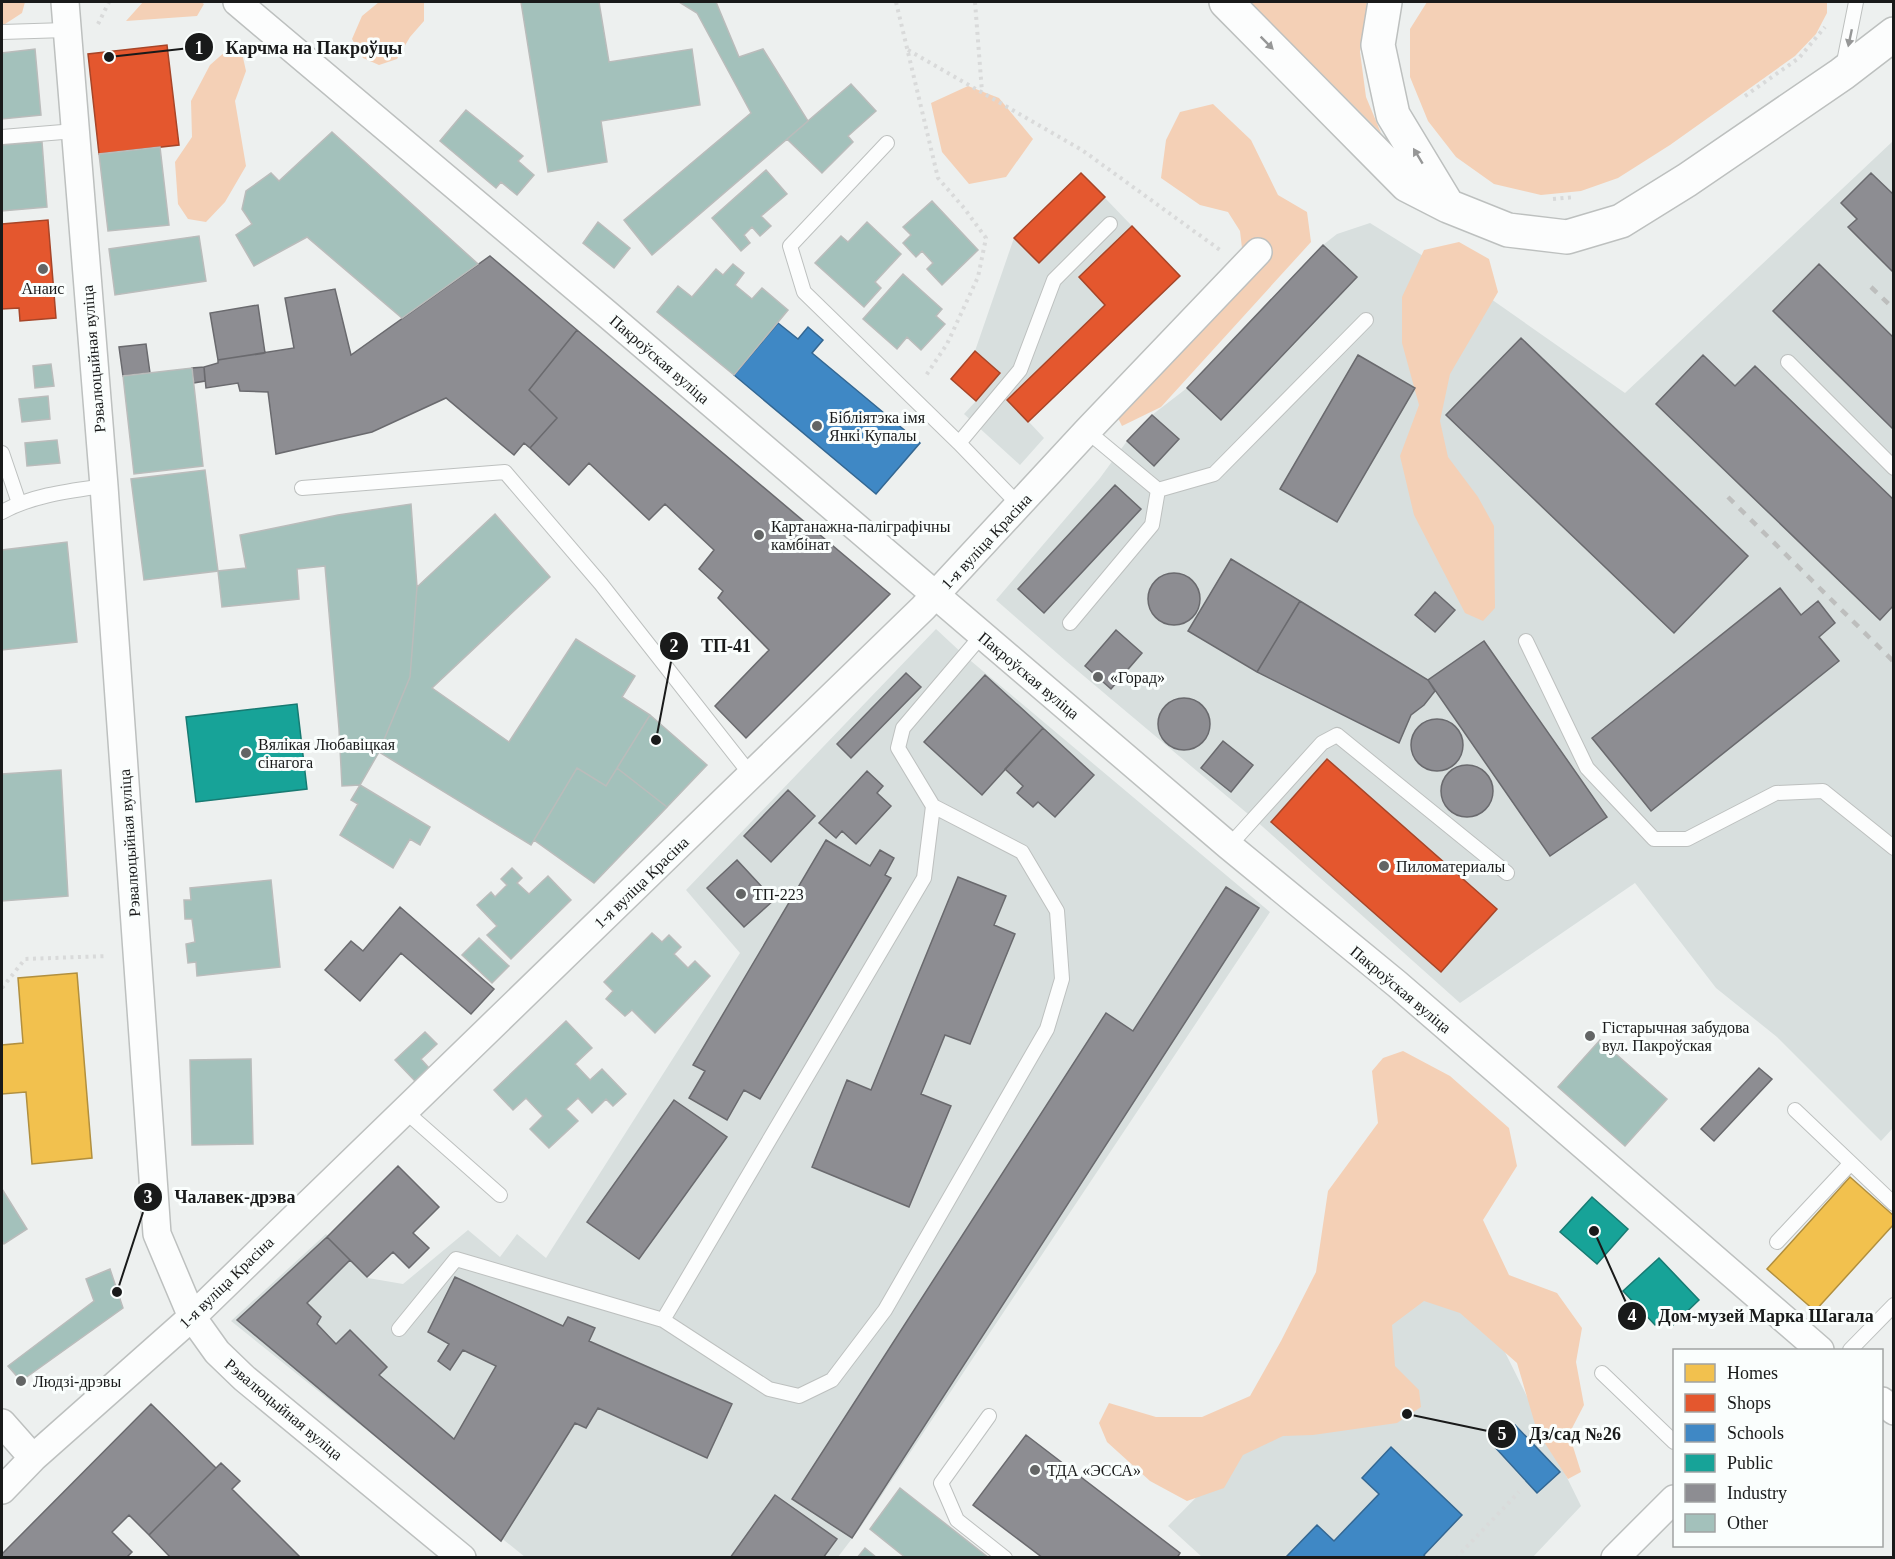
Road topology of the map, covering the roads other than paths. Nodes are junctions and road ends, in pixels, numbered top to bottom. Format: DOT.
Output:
graph roads {
  1 [pos="65,2"];
  2 [pos="237,2"];
  3 [pos="1226,2"];
  4 [pos="1385,2"];
  5 [pos="1856,2"];
  6 [pos="66,30"];
  7 [pos="2,32"];
  8 [pos="1893,34"];
  9 [pos="1842,74"];
  10 [pos="75,131"];
  11 [pos="2,136"];
  12 [pos="887,143"];
  13 [pos="1448,206"];
  14 [pos="1110,224"];
  15 [pos="1251,260"];
  16 [pos="1366,320"];
  17 [pos="1788,362"];
  18 [pos="1087,431"];
  19 [pos="959,443"];
  20 [pos="2,453"];
  21 [pos="1893,468"];
  22 [pos="104,486"];
  23 [pos="302,488"];
  24 [pos="1158,490"];
  25 [pos="19,502"];
  26 [pos="1019,505"];
  27 [pos="2,512"];
  28 [pos="935,596"];
  29 [pos="1071,622"];
  30 [pos="982,635"];
  31 [pos="1526,641"];
  32 [pos="751,775"];
  33 [pos="933,806"];
  34 [pos="1229,846"];
  35 [pos="1893,848"];
  36 [pos="1507,873"];
  37 [pos="1795,1110"];
  38 [pos="405,1111"];
  39 [pos="1850,1164"];
  40 [pos="501,1195"];
  41 [pos="1893,1204"];
  42 [pos="1778,1242"];
  43 [pos="1893,1305"];
  44 [pos="192,1317"];
  45 [pos="663,1320"];
  46 [pos="399,1329"];
  47 [pos="1819,1349"];
  48 [pos="1851,1349"];
  49 [pos="1602,1373"];
  50 [pos="989,1416"];
  51 [pos="2,1423"];
  52 [pos="1673,1441"];
  53 [pos="33,1458"];
  54 [pos="2,1491"];
  55 [pos="1673,1500"];
  56 [pos="462,1557"];
  57 [pos="1005,1557"];
  58 [pos="1615,1557"];
  1 -- 6 [label="street, Рэвалюцыйная вуліца"];
  2 -- 28 [label="street, Пакроўская вуліца"];
  3 -- 13 [label="main road, one-way"];
  13 -- 4 [label="main road, one-way"];
  5 -- 9 [label="lane, one-way"];
  6 -- 7 [label="lane"];
  6 -- 10 [label="street, Рэвалюцыйная вуліца"];
  8 -- 9 [label="main road"];
  9 -- 13 [label="main road"];
  10 -- 11 [label="lane"];
  10 -- 22 [label="street, Рэвалюцыйная вуліца"];
  12 -- 19 [label="lane"];
  14 -- 19 [label="lane"];
  15 -- 18 [label="street, 1-я вуліца Красіна"];
  16 -- 24 [label="lane"];
  17 -- 21 [label="lane"];
  18 -- 24 [label="lane"];
  18 -- 26 [label="street, 1-я вуліца Красіна"];
  19 -- 26 [label="lane"];
  20 -- 25 [label="lane"];
  22 -- 25 [label="lane"];
  22 -- 44 [label="street, Рэвалюцыйная вуліца"];
  23 -- 32 [label="lane"];
  24 -- 29 [label="lane"];
  25 -- 27 [label="lane"];
  26 -- 28 [label="street, 1-я вуліца Красіна"];
  28 -- 30 [label="street, Пакроўская вуліца"];
  28 -- 32 [label="street, 1-я вуліца Красіна"];
  30 -- 33 [label="lane"];
  30 -- 34 [label="street, Пакроўская вуліца"];
  31 -- 35 [label="lane"];
  32 -- 38 [label="street, 1-я вуліца Красіна"];
  33 -- 45 [label="lane"];
  33 -- 45 [label="lane"];
  34 -- 36 [label="lane"];
  34 -- 47 [label="street, Пакроўская вуліца"];
  37 -- 39 [label="lane"];
  38 -- 40 [label="lane"];
  38 -- 44 [label="street, 1-я вуліца Красіна"];
  39 -- 41 [label="lane"];
  39 -- 42 [label="lane"];
  43 -- 48 [label="lane"];
  44 -- 53 [label="street, 1-я вуліца Красіна"];
  44 -- 56 [label="street, Рэвалюцыйная вуліца"];
  45 -- 46 [label="lane"];
  49 -- 52 [label="lane"];
  50 -- 57 [label="lane"];
  51 -- 53 [label="street"];
  53 -- 54 [label="street, 1-я вуліца Красіна"];
  55 -- 58 [label="street"];
}
